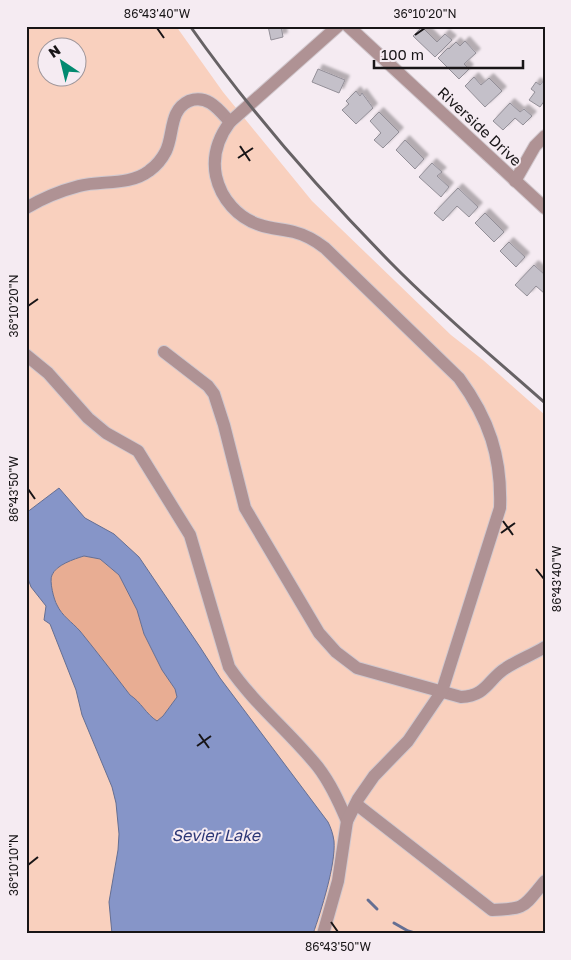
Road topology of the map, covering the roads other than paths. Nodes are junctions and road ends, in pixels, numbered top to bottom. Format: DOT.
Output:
graph roads {
  1 [pos="348,26"];
  2 [pos="330,29"];
  3 [pos="230,122"];
  4 [pos="545,136"];
  5 [pos="515,181"];
  6 [pos="26,208"];
  7 [pos="545,208"];
  8 [pos="164,352"];
  9 [pos="26,355"];
  10 [pos="545,647"];
  11 [pos="442,691"];
  12 [pos="356,804"];
  13 [pos="347,821"];
  14 [pos="545,881"];
  15 [pos="322,934"];
  1 -- 5 [label="street, Riverside Drive"];
  2 -- 3 [label="street"];
  3 -- 6 [label="street"];
  3 -- 11 [label="street"];
  4 -- 5 [label="street"];
  5 -- 7 [label="street, Riverside Drive"];
  8 -- 11 [label="street"];
  9 -- 13 [label="street"];
  10 -- 11 [label="street"];
  11 -- 12 [label="street"];
  12 -- 13 [label="street"];
  12 -- 14 [label="street"];
  13 -- 15 [label="street"];
}
